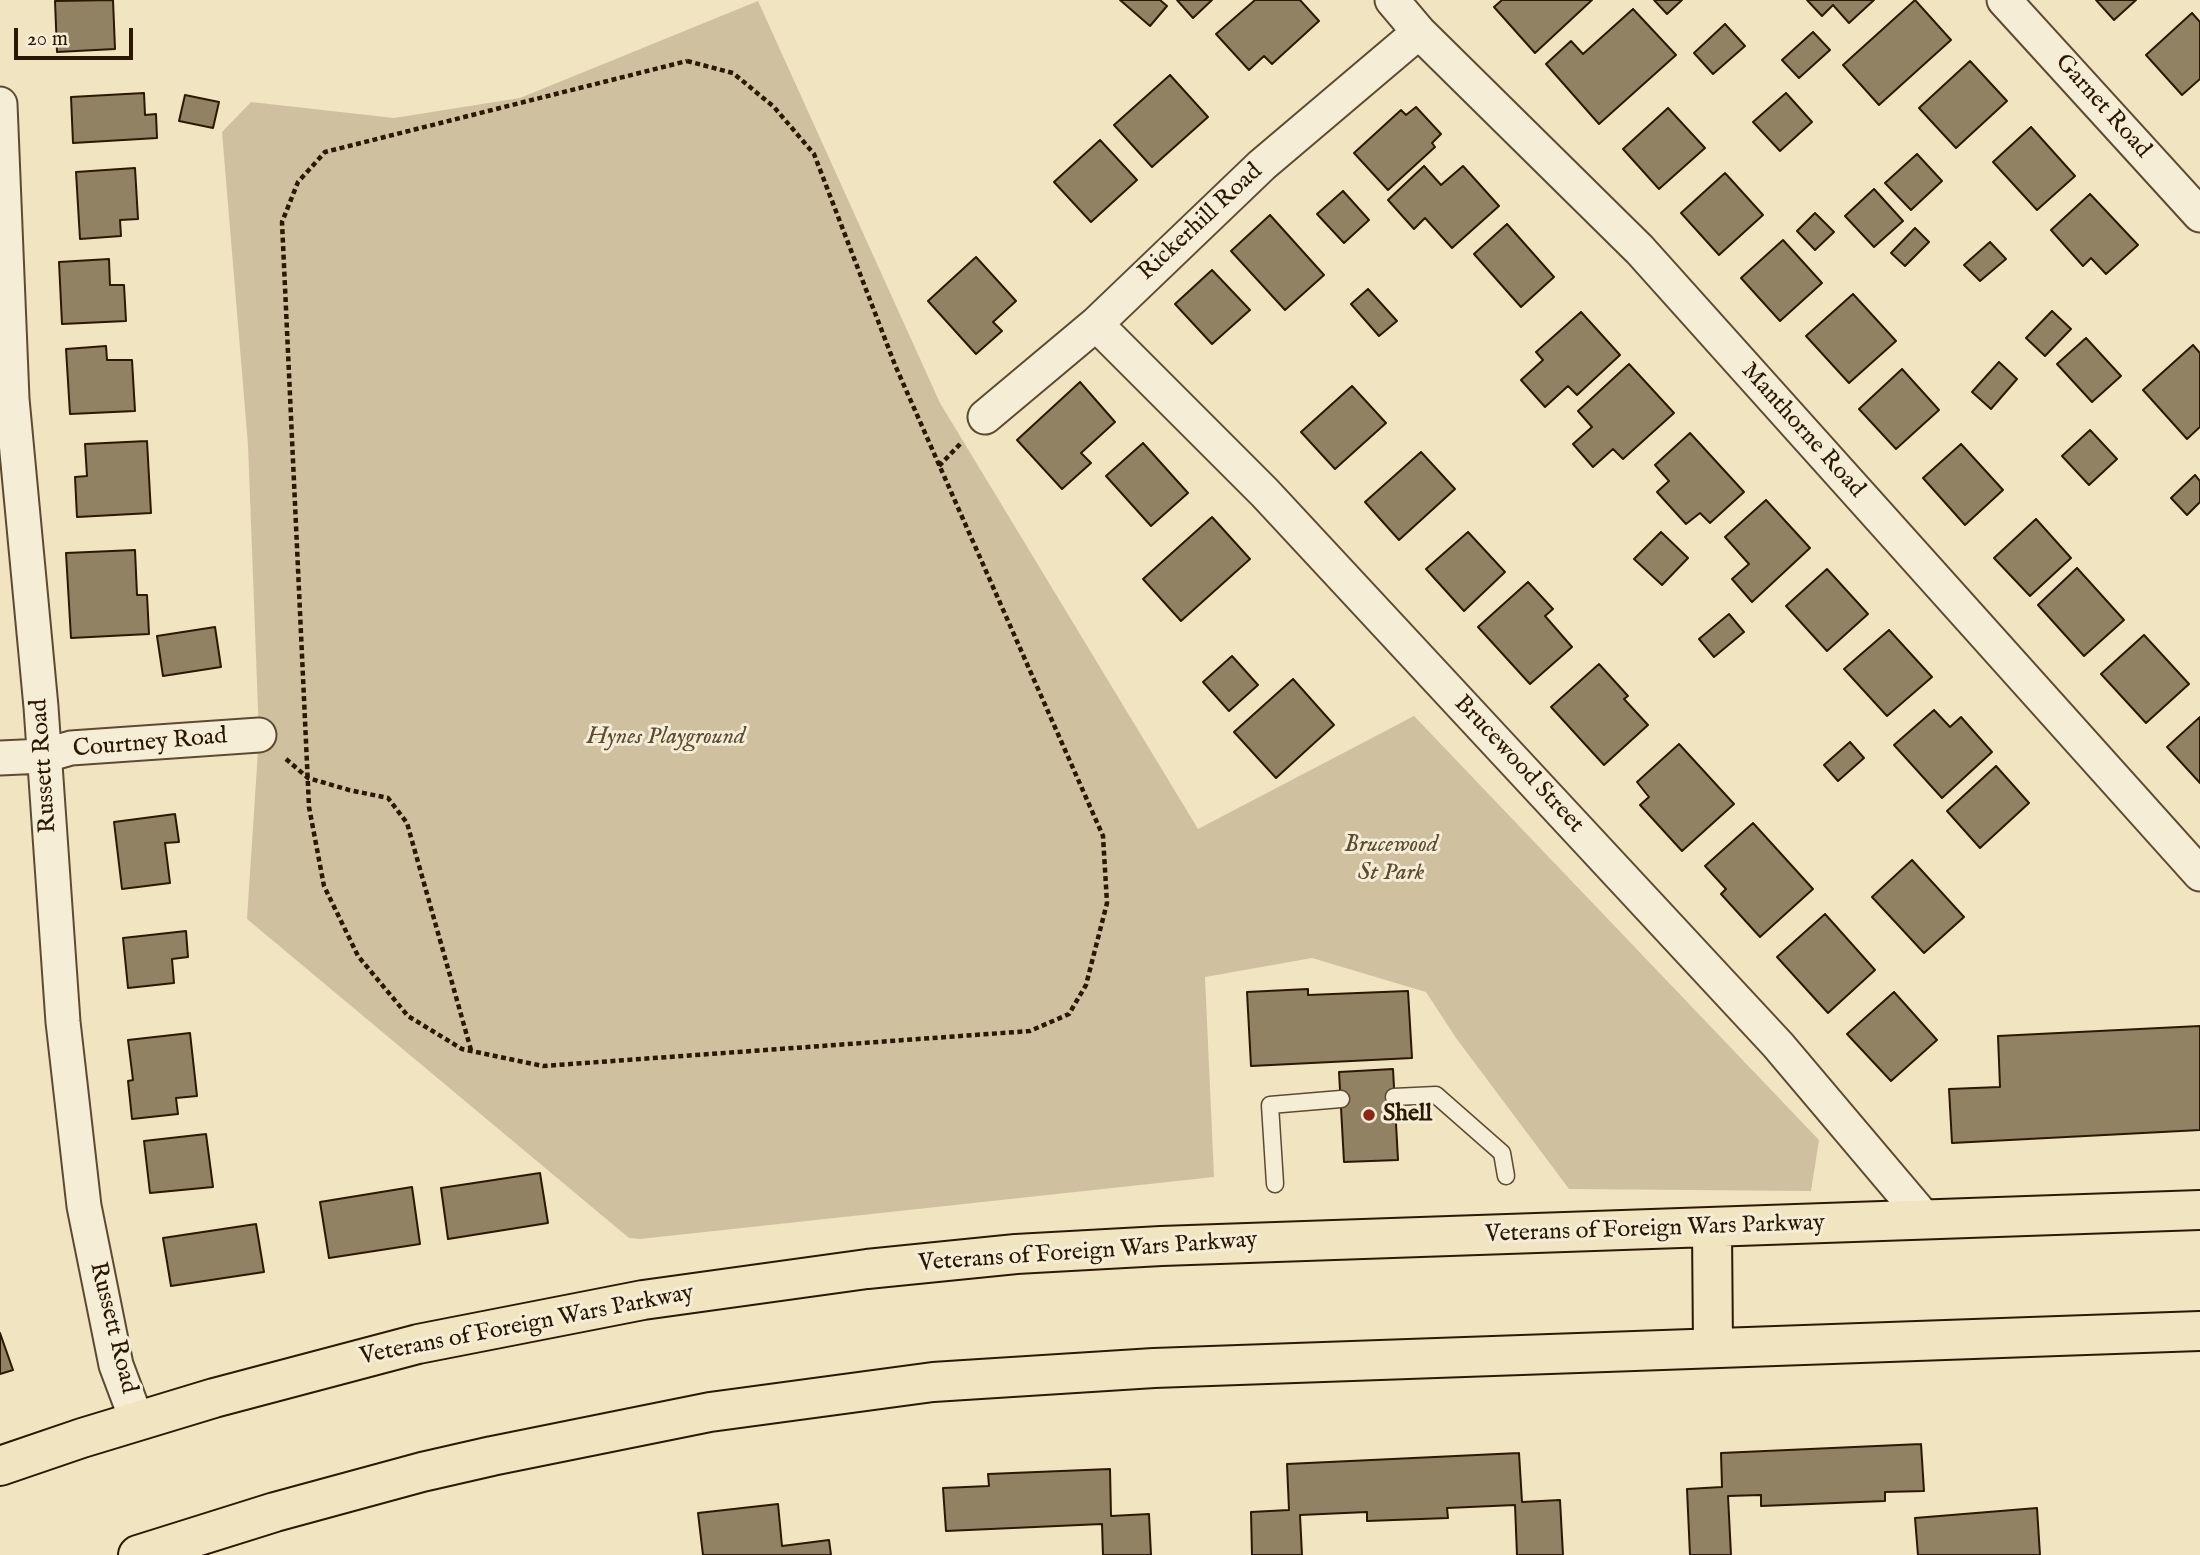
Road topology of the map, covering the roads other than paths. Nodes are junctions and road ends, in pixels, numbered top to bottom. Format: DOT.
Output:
graph roads {
  1 [pos="1392,0"];
  2 [pos="2004,0"];
  3 [pos="1419,32"];
  4 [pos="0,104"];
  5 [pos="2200,215"];
  6 [pos="1096,324"];
  7 [pos="6,399"];
  8 [pos="985,417"];
  9 [pos="259,735"];
  10 [pos="43,756"];
  11 [pos="0,758"];
  12 [pos="2200,874"];
  13 [pos="1394,1097"];
  14 [pos="1341,1099"];
  15 [pos="1506,1176"];
  16 [pos="1275,1184"];
  17 [pos="2200,1210"];
  18 [pos="1926,1220"];
  19 [pos="1712,1228"];
  20 [pos="2200,1331"];
  21 [pos="1713,1348"];
  22 [pos="137,1421"];
  23 [pos="0,1466"];
  24 [pos="176,1549"];
  25 [pos="138,1555"];
  1 -- 3 [label="street, Manthorne Road"];
  2 -- 5 [label="street, Garnet Road"];
  3 -- 6 [label="street, Rickerhill Road"];
  3 -- 12 [label="street, Manthorne Road"];
  4 -- 7 [label="street, Russett Road"];
  6 -- 8 [label="street, Rickerhill Road"];
  6 -- 18 [label="street, Brucewood Street"];
  7 -- 10 [label="street, Russett Road"];
  9 -- 10 [label="street, Courtney Road"];
  10 -- 11 [label="street, Courtney Road"];
  10 -- 22 [label="street, Russett Road"];
  13 -- 15 [label="lane"];
  14 -- 16 [label="lane"];
  17 -- 18 [label="highway, Veterans of Foreign Wars Parkway"];
  18 -- 19 [label="highway, Veterans of Foreign Wars Parkway"];
  19 -- 21 [label="highway"];
  19 -- 22 [label="highway, Veterans of Foreign Wars Parkway"];
  20 -- 21 [label="highway"];
  21 -- 24 [label="highway"];
  22 -- 23 [label="highway, Veterans of Foreign Wars Parkway"];
  24 -- 25 [label="highway"];
}
